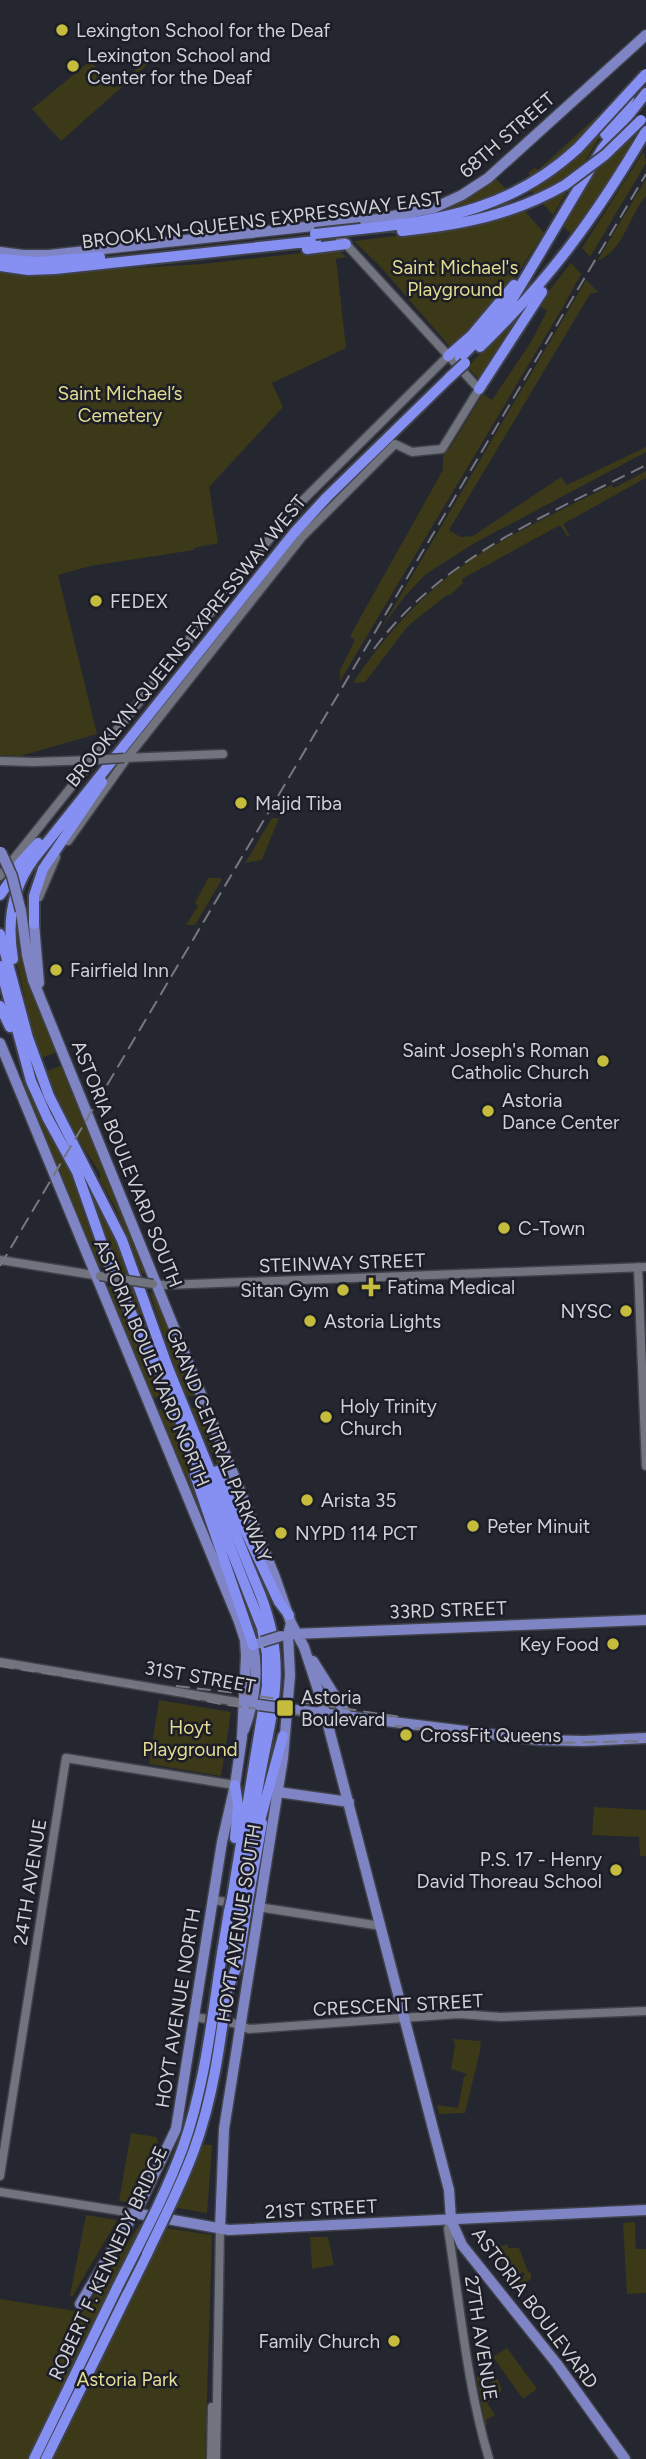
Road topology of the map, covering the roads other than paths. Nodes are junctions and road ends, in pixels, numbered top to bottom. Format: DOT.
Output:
graph roads {
  1 [pos="646,35"];
  2 [pos="643,77"];
  3 [pos="646,93"];
  4 [pos="629,106"];
  5 [pos="643,116"];
  6 [pos="646,131"];
  7 [pos="646,142"];
  8 [pos="637,151"];
  9 [pos="581,183"];
  10 [pos="328,224"];
  11 [pos="361,232"];
  12 [pos="315,238"];
  13 [pos="548,241"];
  14 [pos="346,244"];
  15 [pos="0,252"];
  16 [pos="565,256"];
  17 [pos="0,259"];
  18 [pos="119,263"];
  19 [pos="0,266"];
  20 [pos="448,356"];
  21 [pos="463,360"];
  22 [pos="448,374"];
  23 [pos="479,390"];
  24 [pos="197,654"];
  25 [pos="223,754"];
  26 [pos="125,758"];
  27 [pos="93,760"];
  28 [pos="0,761"];
  29 [pos="0,851"];
  30 [pos="0,876"];
  31 [pos="0,892"];
  32 [pos="34,924"];
  33 [pos="0,934"];
  34 [pos="0,966"];
  35 [pos="40,998"];
  36 [pos="0,1006"];
  37 [pos="0,1043"];
  38 [pos="38,1064"];
  39 [pos="31,1081"];
  40 [pos="0,1260"];
  41 [pos="642,1267"];
  42 [pos="98,1275"];
  43 [pos="155,1284"];
  44 [pos="177,1412"];
  45 [pos="188,1417"];
  46 [pos="646,1466"];
  47 [pos="290,1619"];
  48 [pos="646,1620"];
  49 [pos="289,1635"];
  50 [pos="258,1644"];
  51 [pos="304,1647"];
  52 [pos="0,1662"];
  53 [pos="251,1704"];
  54 [pos="284,1709"];
  55 [pos="325,1714"];
  56 [pos="348,1717"];
  57 [pos="283,1737"];
  58 [pos="646,1738"];
  59 [pos="235,1785"];
  60 [pos="278,1793"];
  61 [pos="349,1802"];
  62 [pos="239,1899"];
  63 [pos="212,1900"];
  64 [pos="259,1908"];
  65 [pos="380,1926"];
  66 [pos="232,1955"];
  67 [pos="227,1991"];
  68 [pos="646,2011"];
  69 [pos="194,2017"];
  70 [pos="404,2019"];
  71 [pos="240,2026"];
  72 [pos="0,2176"];
  73 [pos="0,2193"];
  74 [pos="646,2210"];
  75 [pos="134,2213"];
  76 [pos="451,2220"];
  77 [pos="220,2228"];
  78 [pos="219,2286"];
  79 [pos="80,2304"];
  80 [pos="625,2458"];
  81 [pos="34,2459"];
  82 [pos="46,2459"];
  83 [pos="211,2459"];
  84 [pos="216,2459"];
  85 [pos="489,2459"];
  1 -- 10 [label="main road, 68TH STREET"];
  2 -- 4 [label="highway"];
  2 -- 11 [label="highway, BROOKLYN-QUEENS EXPRESSWAY EAST, bridge"];
  3 -- 4 [label="highway, BROOKLYN-QUEENS EXPRESSWAY WEST"];
  4 -- 9 [label="highway, BROOKLYN-QUEENS EXPRESSWAY WEST"];
  4 -- 9 [label="highway"];
  5 -- 11 [label="highway, BROOKLYN-QUEENS EXPRESSWAY EAST, bridge"];
  6 -- 8 [label="highway, BROOKLYN-QUEENS EXPRESSWAY WEST"];
  7 -- 8 [label="highway"];
  8 -- 16 [label="highway, BROOKLYN-QUEENS EXPRESSWAY WEST"];
  9 -- 13 [label="highway, BROOKLYN-QUEENS EXPRESSWAY WEST"];
  10 -- 14 [label="street"];
  10 -- 15 [label="main road, 68TH STREET"];
  11 -- 12 [label="highway, BROOKLYN-QUEENS EXPRESSWAY EAST"];
  12 -- 17 [label="highway, BROOKLYN-QUEENS EXPRESSWAY EAST"];
  12 -- 18 [label="highway, BROOKLYN-QUEENS EXPRESSWAY EAST"];
  13 -- 20 [label="highway"];
  13 -- 21 [label="highway, BROOKLYN-QUEENS EXPRESSWAY WEST"];
  14 -- 18 [label="highway"];
  14 -- 20 [label="street"];
  16 -- 21 [label="highway, BROOKLYN-QUEENS EXPRESSWAY WEST"];
  16 -- 23 [label="highway"];
  18 -- 19 [label="highway, BROOKLYN-QUEENS EXPRESSWAY EAST"];
  20 -- 23 [label="street"];
  20 -- 27 [label="street, BROOKLYN-QUEENS EXPRESSWAY WEST"];
  21 -- 22 [label="highway, BROOKLYN-QUEENS EXPRESSWAY WEST, bridge"];
  22 -- 24 [label="highway, BROOKLYN-QUEENS EXPRESSWAY WEST"];
  22 -- 31 [label="highway, BROOKLYN-QUEENS EXPRESSWAY WEST"];
  23 -- 26 [label="street, BROOKLYN-QUEENS EXPRESSWAY WEST"];
  24 -- 32 [label="highway"];
  24 -- 38 [label="highway, BROOKLYN-QUEENS EXPRESSWAY WEST"];
  25 -- 26 [label="street"];
  26 -- 27 [label="street, bridge"];
  26 -- 32 [label="street, BROOKLYN-QUEENS EXPRESSWAY WEST"];
  27 -- 28 [label="street"];
  27 -- 30 [label="street, BROOKLYN-QUEENS EXPRESSWAY WEST"];
  29 -- 35 [label="main road, ASTORIA BOULEVARD SOUTH, bridge"];
  32 -- 35 [label="main road, BROOKLYN-QUEENS EXPRESSWAY WEST"];
  33 -- 38 [label="highway, GRAND CENTRAL PARKWAY"];
  34 -- 39 [label="highway, GRAND CENTRAL PARKWAY"];
  35 -- 43 [label="main road, ASTORIA BOULEVARD SOUTH"];
  36 -- 39 [label="highway"];
  37 -- 42 [label="main road, ASTORIA BOULEVARD NORTH"];
  38 -- 45 [label="highway, GRAND CENTRAL PARKWAY"];
  39 -- 44 [label="highway, GRAND CENTRAL PARKWAY"];
  40 -- 42 [label="street, STEINWAY STREET"];
  41 -- 43 [label="street, STEINWAY STREET"];
  41 -- 46 [label="street"];
  42 -- 43 [label="street, STEINWAY STREET, bridge"];
  42 -- 53 [label="main road, ASTORIA BOULEVARD NORTH"];
  43 -- 47 [label="main road, ASTORIA BOULEVARD SOUTH"];
  44 -- 50 [label="highway"];
  44 -- 62 [label="highway, GRAND CENTRAL PARKWAY"];
  45 -- 47 [label="highway"];
  45 -- 62 [label="highway, GRAND CENTRAL PARKWAY"];
  47 -- 49 [label="main road, ASTORIA BOULEVARD SOUTH"];
  48 -- 49 [label="main road, 33RD STREET"];
  49 -- 50 [label="main road, 33RD STREET, bridge"];
  49 -- 51 [label="main road, ASTORIA BOULEVARD SOUTH"];
  49 -- 54 [label="main road, HOYT AVENUE SOUTH"];
  50 -- 53 [label="main road"];
  51 -- 55 [label="main road, ASTORIA BOULEVARD SOUTH"];
  51 -- 56 [label="main road"];
  52 -- 53 [label="street, 31ST STREET"];
  53 -- 54 [label="main road, 31ST STREET, bridge"];
  53 -- 59 [label="main road, HOYT AVENUE NORTH"];
  54 -- 55 [label="main road, 31ST STREET"];
  54 -- 57 [label="main road, HOYT AVENUE SOUTH"];
  55 -- 56 [label="main road, 31ST STREET"];
  55 -- 61 [label="main road, ASTORIA BOULEVARD SOUTH"];
  56 -- 58 [label="main road, 31ST STREET"];
  57 -- 60 [label="main road, HOYT AVENUE SOUTH"];
  57 -- 62 [label="highway"];
  59 -- 62 [label="highway"];
  59 -- 63 [label="main road, HOYT AVENUE NORTH"];
  59 -- 72 [label="street, 24TH AVENUE"];
  60 -- 61 [label="main road"];
  60 -- 62 [label="highway"];
  60 -- 64 [label="main road, HOYT AVENUE SOUTH"];
  61 -- 65 [label="main road, ASTORIA BOULEVARD"];
  62 -- 66 [label="highway, GRAND CENTRAL PARKWAY, bridge"];
  63 -- 64 [label="street"];
  63 -- 69 [label="main road, HOYT AVENUE NORTH"];
  64 -- 65 [label="street"];
  64 -- 71 [label="main road, HOYT AVENUE SOUTH"];
  65 -- 70 [label="main road, ASTORIA BOULEVARD"];
  66 -- 67 [label="highway, GRAND CENTRAL PARKWAY"];
  66 -- 67 [label="highway"];
  66 -- 81 [label="highway, ROBERT F. KENNEDY BRIDGE, bridge"];
  67 -- 82 [label="highway, ROBERT F. KENNEDY BRIDGE, bridge"];
  68 -- 70 [label="street, CRESCENT STREET"];
  69 -- 71 [label="street, CRESCENT STREET"];
  69 -- 75 [label="main road, HOYT AVENUE NORTH"];
  70 -- 71 [label="street, CRESCENT STREET"];
  70 -- 76 [label="main road, ASTORIA BOULEVARD"];
  71 -- 77 [label="main road, HOYT AVENUE SOUTH"];
  73 -- 75 [label="street, 21ST STREET"];
  74 -- 76 [label="main road, 21ST STREET"];
  75 -- 77 [label="main road, 21ST STREET"];
  75 -- 79 [label="main road, HOYT AVENUE NORTH"];
  76 -- 77 [label="main road, 21ST STREET"];
  76 -- 80 [label="main road, ASTORIA BOULEVARD"];
  76 -- 85 [label="street, 27TH AVENUE"];
  77 -- 78 [label="street"];
  78 -- 83 [label="street"];
  78 -- 84 [label="street"];
}
